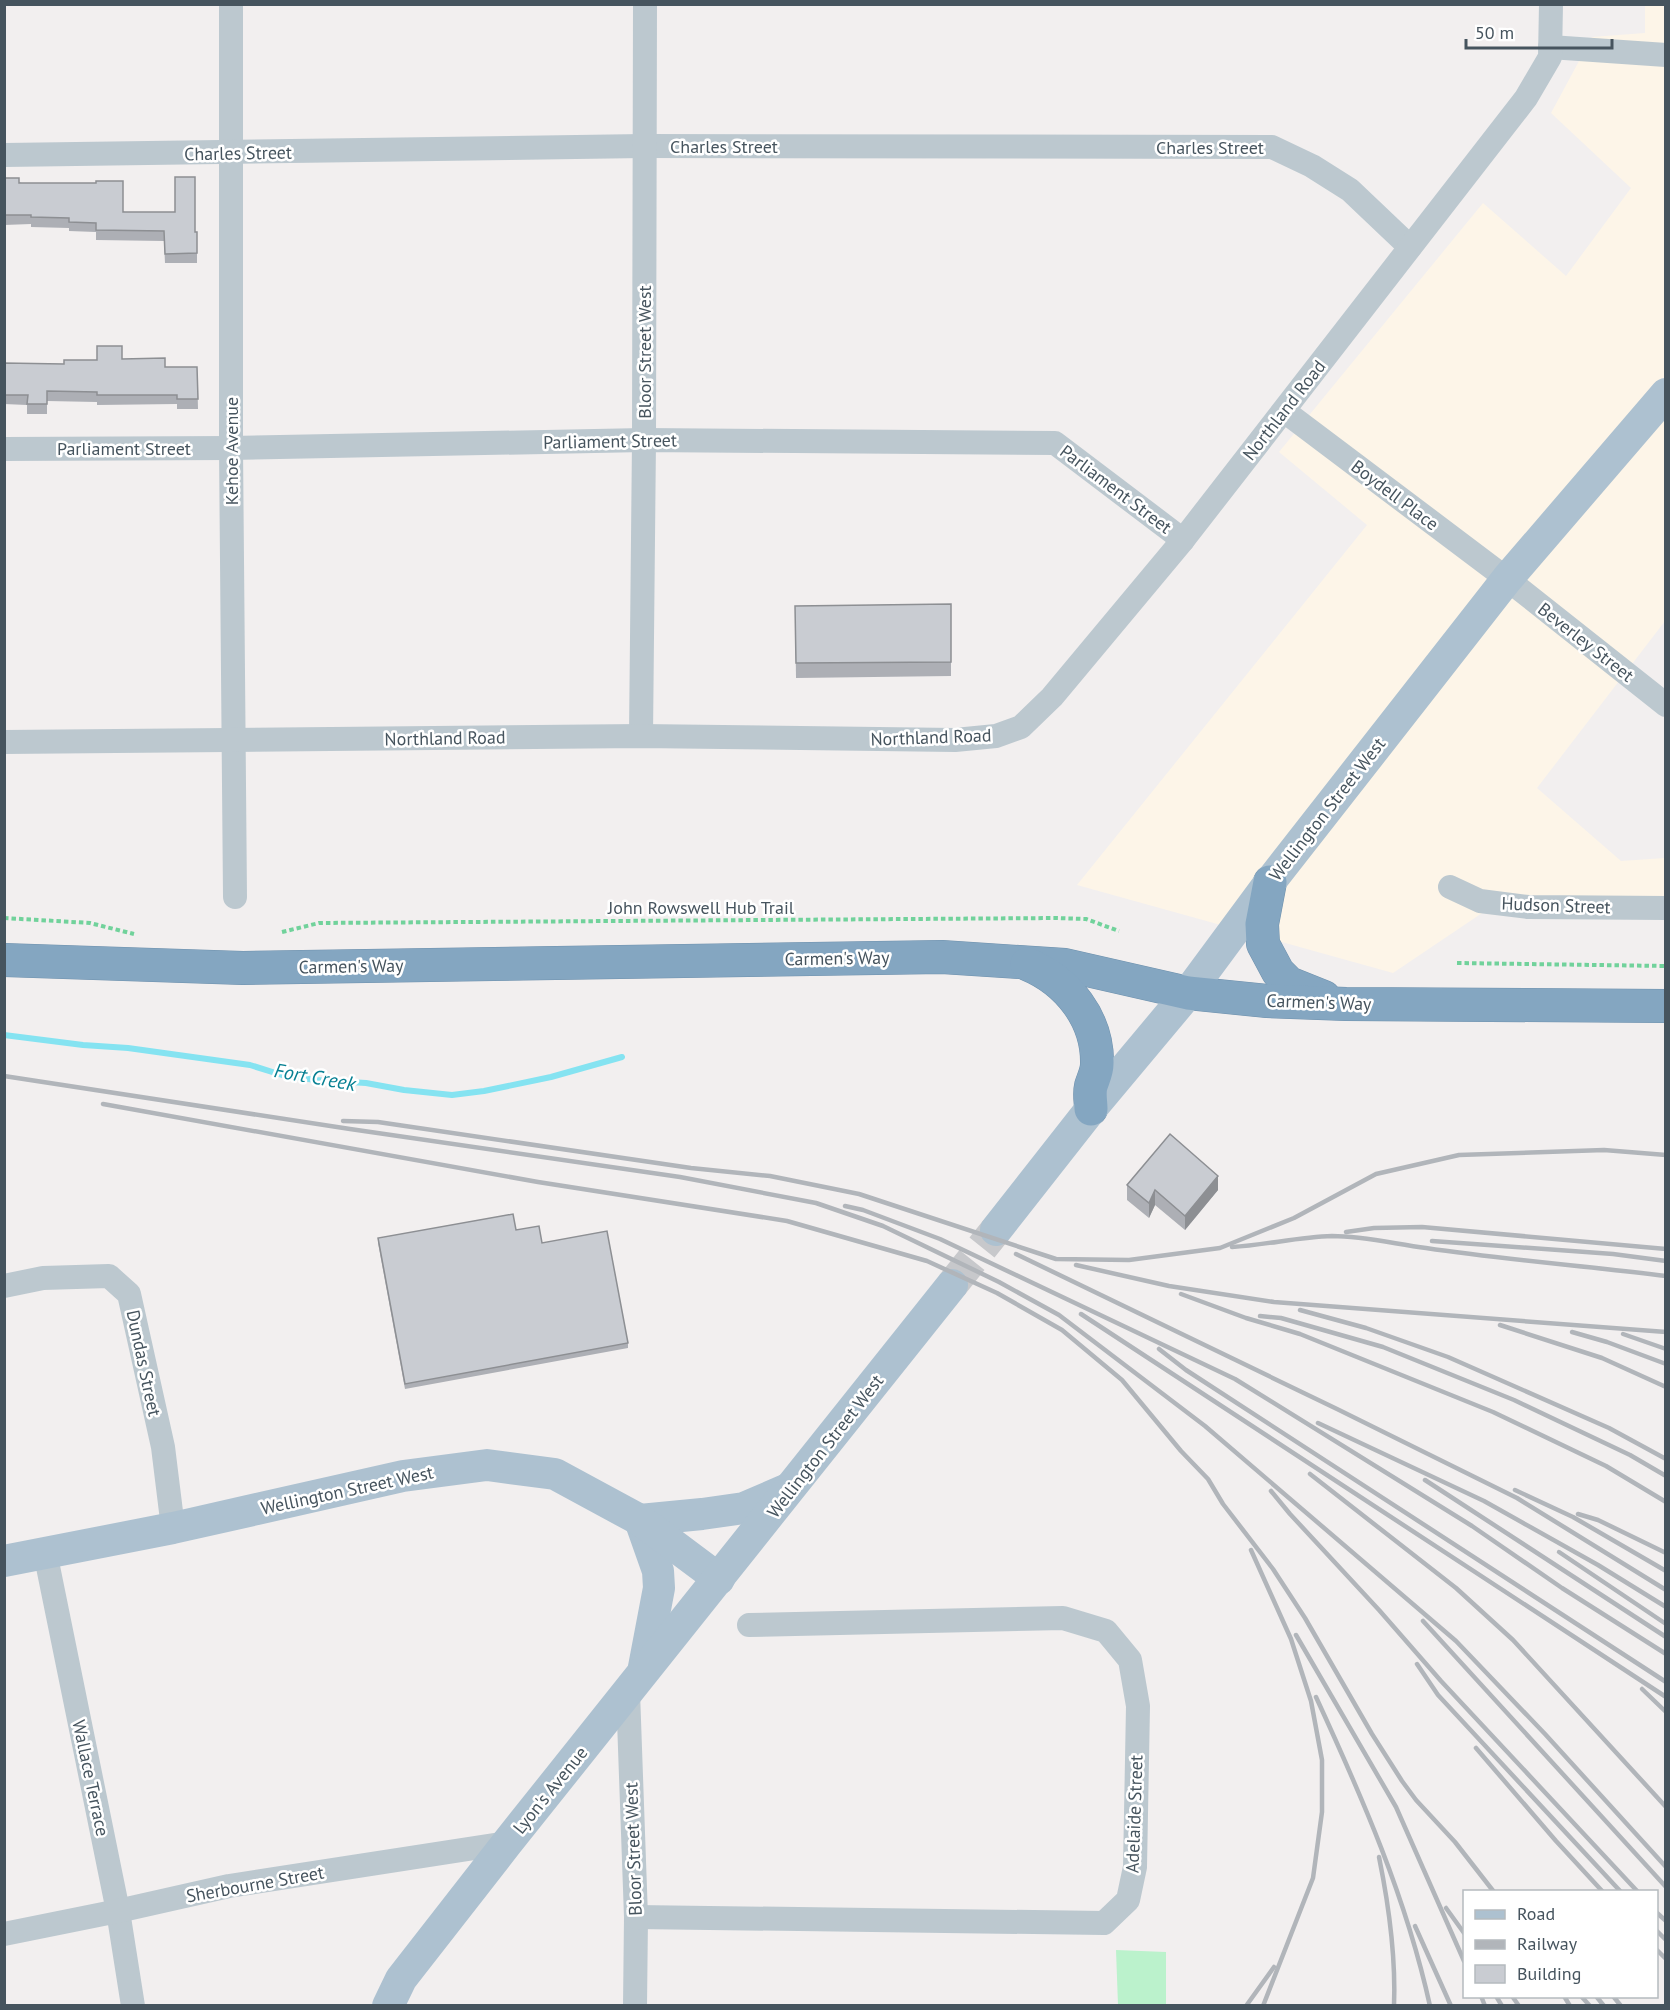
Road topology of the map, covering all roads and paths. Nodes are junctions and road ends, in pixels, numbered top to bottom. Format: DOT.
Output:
graph roads {
  1 [pos="231,4"];
  2 [pos="645,4"];
  3 [pos="1551,4"];
  4 [pos="1550,47"];
  5 [pos="1665,55"];
  6 [pos="644,146"];
  7 [pos="230,154"];
  8 [pos="4,155"];
  9 [pos="1410,247"];
  10 [pos="1662,406"];
  11 [pos="1284,411"];
  12 [pos="644,440"];
  13 [pos="231,448"];
  14 [pos="4,449"];
  15 [pos="1183,540"];
  16 [pos="1507,579"];
  17 [pos="1665,705"];
  18 [pos="641,736"];
  19 [pos="233,740"];
  20 [pos="4,742"];
  21 [pos="1270,882"];
  22 [pos="1450,887"];
  23 [pos="235,897"];
  24 [pos="1665,908"];
  25 [pos="4,918"];
  26 [pos="1119,931"];
  27 [pos="282,932"];
  28 [pos="134,934"];
  29 [pos="4,960"];
  30 [pos="1023,962"];
  31 [pos="1457,963"];
  32 [pos="1665,966"];
  33 [pos="1188,993"];
  34 [pos="1346,1005"];
  35 [pos="1665,1006"];
  36 [pos="1091,1109"];
  37 [pos="996,1230"];
  38 [pos="952,1285"];
  39 [pos="4,1286"];
  40 [pos="792,1488"];
  41 [pos="640,1520"];
  42 [pos="173,1528"];
  43 [pos="45,1552"];
  44 [pos="4,1561"];
  45 [pos="720,1579"];
  46 [pos="749,1625"];
  47 [pos="636,1683"];
  48 [pos="507,1843"];
  49 [pos="118,1911"];
  50 [pos="636,1917"];
  51 [pos="4,1934"];
  52 [pos="133,2006"];
  53 [pos="388,2006"];
  54 [pos="635,2006"];
  1 -- 7 [label="street, Kehoe Avenue"];
  2 -- 6 [label="street, Bloor Street West"];
  3 -- 4 [label="street, Northland Road"];
  4 -- 5 [label="street"];
  4 -- 9 [label="street, Northland Road"];
  6 -- 7 [label="street, Charles Street"];
  6 -- 9 [label="street, Charles Street"];
  6 -- 12 [label="street, Bloor Street West"];
  7 -- 8 [label="street, Charles Street"];
  7 -- 13 [label="street, Kehoe Avenue"];
  9 -- 11 [label="street, Northland Road"];
  10 -- 16 [label="main road, Wellington Street West"];
  11 -- 15 [label="street, Northland Road"];
  11 -- 16 [label="street, Boydell Place"];
  12 -- 13 [label="street, Parliament Street"];
  12 -- 15 [label="street, Parliament Street"];
  12 -- 18 [label="street, Bloor Street West"];
  13 -- 14 [label="street, Parliament Street"];
  13 -- 19 [label="street, Kehoe Avenue"];
  15 -- 18 [label="street, Northland Road"];
  16 -- 17 [label="street, Beverley Street"];
  16 -- 21 [label="main road, Wellington Street West"];
  18 -- 19 [label="street, Northland Road"];
  19 -- 20 [label="street, Northland Road"];
  19 -- 23 [label="street, Kehoe Avenue"];
  21 -- 33 [label="main road, Wellington Street West"];
  21 -- 34 [label="highway"];
  22 -- 24 [label="street, Hudson Street"];
  25 -- 28 [label="path"];
  26 -- 27 [label="path, John Rowswell Hub Trail"];
  29 -- 30 [label="highway, Carmen's Way"];
  30 -- 33 [label="highway, Carmen's Way"];
  30 -- 36 [label="highway"];
  31 -- 32 [label="path"];
  33 -- 34 [label="highway, Carmen's Way"];
  33 -- 36 [label="main road, Wellington Street West"];
  34 -- 35 [label="highway, Carmen's Way"];
  36 -- 37 [label="main road, Wellington Street West"];
  38 -- 40 [label="main road, Wellington Street West"];
  39 -- 42 [label="street, Dundas Street"];
  40 -- 41 [label="main road"];
  40 -- 45 [label="main road, Wellington Street West"];
  41 -- 42 [label="main road, Wellington Street West"];
  41 -- 45 [label="main road, Wellington Street West"];
  41 -- 47 [label="main road"];
  42 -- 43 [label="main road, Wellington Street West"];
  43 -- 44 [label="main road, Wellington Street West"];
  43 -- 49 [label="street, Wallace Terrace"];
  45 -- 47 [label="main road, Lyon's Avenue"];
  46 -- 50 [label="street, Adelaide Street"];
  47 -- 48 [label="main road, Lyon's Avenue"];
  47 -- 50 [label="street, Bloor Street West"];
  48 -- 49 [label="street, Sherbourne Street"];
  48 -- 53 [label="main road, Lyon's Avenue"];
  49 -- 51 [label="street, Sherbourne Street"];
  49 -- 52 [label="street, Wallace Terrace"];
  50 -- 54 [label="street, Bloor Street West"];
}
